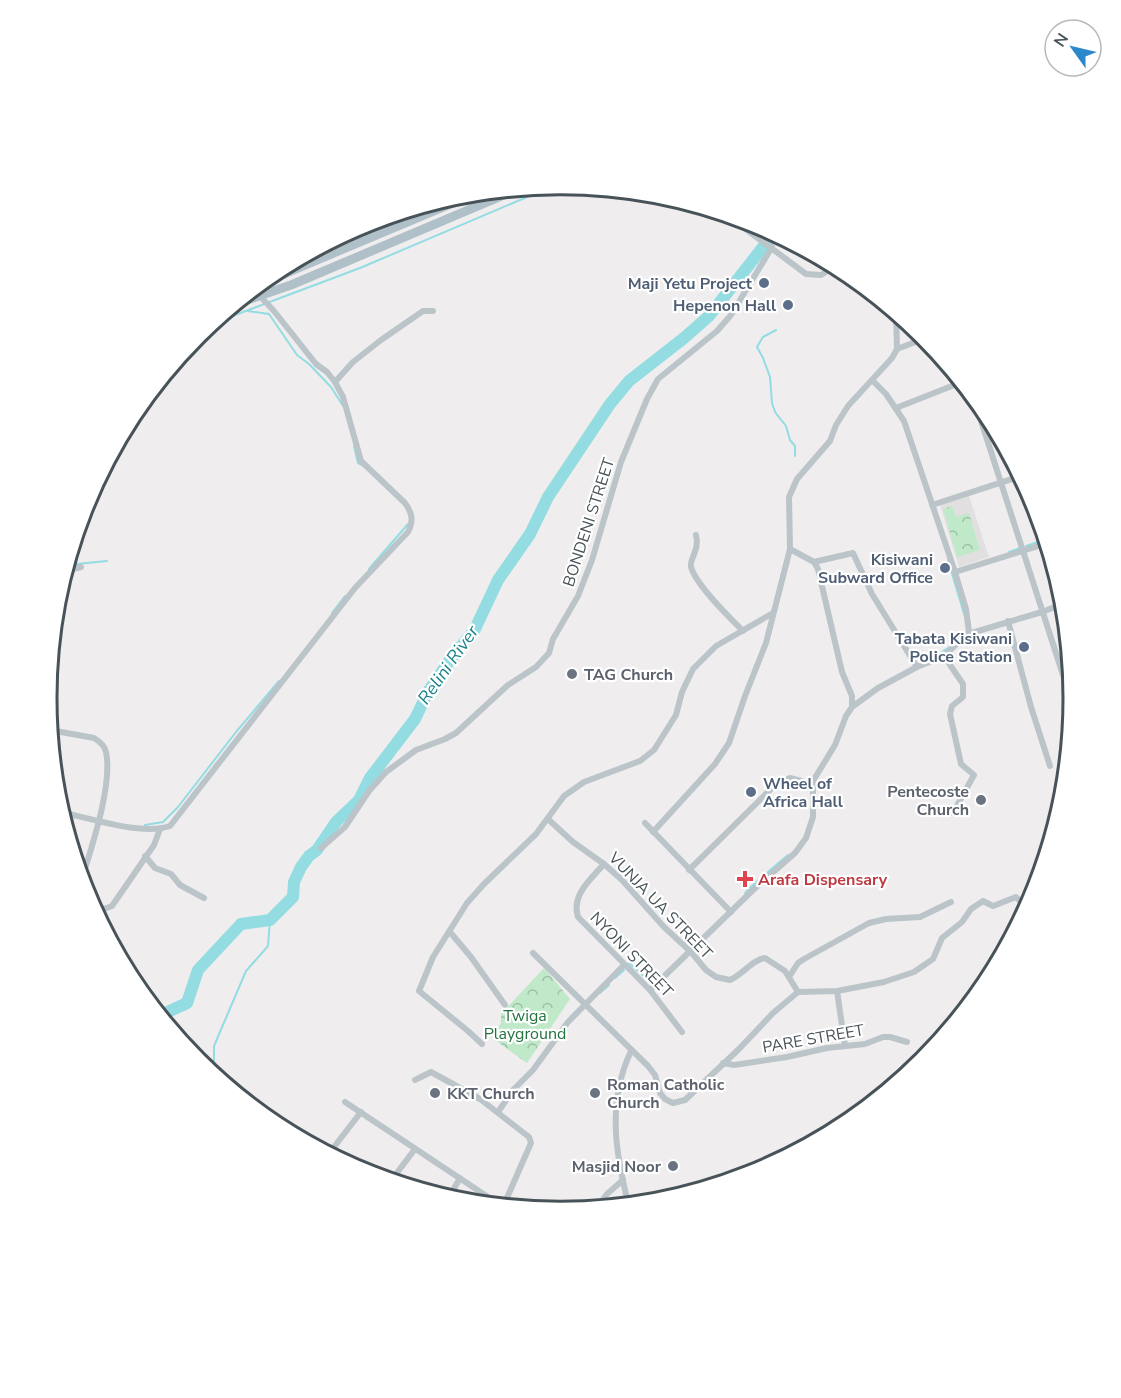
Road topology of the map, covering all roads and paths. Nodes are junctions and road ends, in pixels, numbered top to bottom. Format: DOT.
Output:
graph roads {
  1 [pos="490,201"];
  2 [pos="426,214"];
  3 [pos="755,235"];
  4 [pos="770,246"];
  5 [pos="307,264"];
  6 [pos="826,272"];
  7 [pos="260,296"];
  8 [pos="433,311"];
  9 [pos="896,324"];
  10 [pos="916,342"];
  11 [pos="897,349"];
  12 [pos="872,380"];
  13 [pos="335,382"];
  14 [pos="954,385"];
  15 [pos="896,408"];
  16 [pos="981,422"];
  17 [pos="1013,479"];
  18 [pos="1000,483"];
  19 [pos="932,505"];
  20 [pos="696,535"];
  21 [pos="1040,546"];
  22 [pos="790,549"];
  23 [pos="1023,552"];
  24 [pos="814,562"];
  25 [pos="81,567"];
  26 [pos="74,569"];
  27 [pos="955,572"];
  28 [pos="1055,607"];
  29 [pos="1042,612"];
  30 [pos="773,613"];
  31 [pos="1008,621"];
  32 [pos="742,631"];
  33 [pos="968,634"];
  34 [pos="944,656"];
  35 [pos="916,667"];
  36 [pos="1063,676"];
  37 [pos="852,707"];
  38 [pos="58,732"];
  39 [pos="1050,766"];
  40 [pos="813,784"];
  41 [pos="953,813"];
  42 [pos="71,814"];
  43 [pos="98,819"];
  44 [pos="549,820"];
  45 [pos="645,823"];
  46 [pos="160,829"];
  47 [pos="653,831"];
  48 [pos="321,848"];
  49 [pos="145,856"];
  50 [pos="604,864"];
  51 [pos="86,865"];
  52 [pos="689,870"];
  53 [pos="204,898"];
  54 [pos="951,902"];
  55 [pos="1021,902"];
  56 [pos="103,909"];
  57 [pos="731,912"];
  58 [pos="450,932"];
  59 [pos="533,952"];
  60 [pos="691,952"];
  61 [pos="624,965"];
  62 [pos="789,977"];
  63 [pos="650,990"];
  64 [pos="837,991"];
  65 [pos="798,992"];
  66 [pos="505,1005"];
  67 [pos="586,1005"];
  68 [pos="682,1032"];
  69 [pos="907,1042"];
  70 [pos="482,1044"];
  71 [pos="845,1046"];
  72 [pos="632,1051"];
  73 [pos="723,1063"];
  74 [pos="415,1080"];
  75 [pos="345,1102"];
  76 [pos="361,1112"];
  77 [pos="498,1112"];
  78 [pos="334,1149"];
  79 [pos="415,1149"];
  80 [pos="396,1175"];
  81 [pos="460,1178"];
  82 [pos="623,1180"];
  83 [pos="453,1191"];
  84 [pos="488,1197"];
  85 [pos="627,1198"];
  86 [pos="506,1199"];
  87 [pos="602,1200"];
  1 -- 7 [label="main road"];
  2 -- 5 [label="main road"];
  3 -- 4 [label="street"];
  4 -- 6 [label="street"];
  4 -- 48 [label="street, BONDENI STREET"];
  7 -- 13 [label="street"];
  8 -- 13 [label="street"];
  9 -- 11 [label="street"];
  10 -- 11 [label="street"];
  11 -- 12 [label="street"];
  12 -- 15 [label="street"];
  12 -- 22 [label="street"];
  13 -- 46 [label="street"];
  14 -- 15 [label="street"];
  15 -- 19 [label="street"];
  16 -- 18 [label="street"];
  17 -- 18 [label="street"];
  18 -- 19 [label="street"];
  18 -- 23 [label="street"];
  19 -- 27 [label="street"];
  20 -- 32 [label="street"];
  21 -- 23 [label="street"];
  22 -- 24 [label="street"];
  22 -- 30 [label="street"];
  23 -- 27 [label="street"];
  23 -- 29 [label="street"];
  24 -- 35 [label="street"];
  24 -- 37 [label="street"];
  25 -- 26 [label="street"];
  27 -- 33 [label="street"];
  28 -- 29 [label="street"];
  29 -- 31 [label="street"];
  29 -- 36 [label="street"];
  30 -- 32 [label="street"];
  30 -- 47 [label="street"];
  31 -- 33 [label="street"];
  31 -- 39 [label="street"];
  32 -- 44 [label="street"];
  33 -- 34 [label="street"];
  34 -- 35 [label="street"];
  34 -- 41 [label="street"];
  35 -- 37 [label="street"];
  37 -- 40 [label="street"];
  38 -- 43 [label="street"];
  40 -- 52 [label="street"];
  40 -- 57 [label="street"];
  42 -- 43 [label="street"];
  43 -- 46 [label="street"];
  43 -- 51 [label="street"];
  44 -- 50 [label="street, VUNJA UA STREET"];
  44 -- 58 [label="street"];
  45 -- 47 [label="street"];
  46 -- 49 [label="street"];
  47 -- 52 [label="street"];
  49 -- 53 [label="street"];
  49 -- 56 [label="street"];
  50 -- 60 [label="street, VUNJA UA STREET"];
  50 -- 61 [label="street, NYONI STREET"];
  52 -- 57 [label="street"];
  54 -- 62 [label="street"];
  55 -- 64 [label="street"];
  57 -- 60 [label="street"];
  58 -- 66 [label="street"];
  58 -- 70 [label="street"];
  59 -- 67 [label="street"];
  60 -- 62 [label="street, VUNJA UA STREET"];
  60 -- 63 [label="street"];
  61 -- 63 [label="street, NYONI STREET"];
  61 -- 67 [label="street"];
  62 -- 65 [label="street"];
  63 -- 68 [label="street, NYONI STREET"];
  64 -- 65 [label="street"];
  64 -- 71 [label="street"];
  65 -- 73 [label="street"];
  67 -- 72 [label="street"];
  67 -- 77 [label="street"];
  69 -- 71 [label="street, PARE STREET"];
  71 -- 73 [label="street, PARE STREET"];
  72 -- 73 [label="street"];
  72 -- 82 [label="street"];
  74 -- 77 [label="street"];
  75 -- 76 [label="street"];
  76 -- 78 [label="street"];
  76 -- 79 [label="street"];
  77 -- 86 [label="street"];
  79 -- 80 [label="street"];
  79 -- 81 [label="street"];
  81 -- 83 [label="street"];
  81 -- 84 [label="street"];
  82 -- 85 [label="street"];
  82 -- 87 [label="street"];
}
